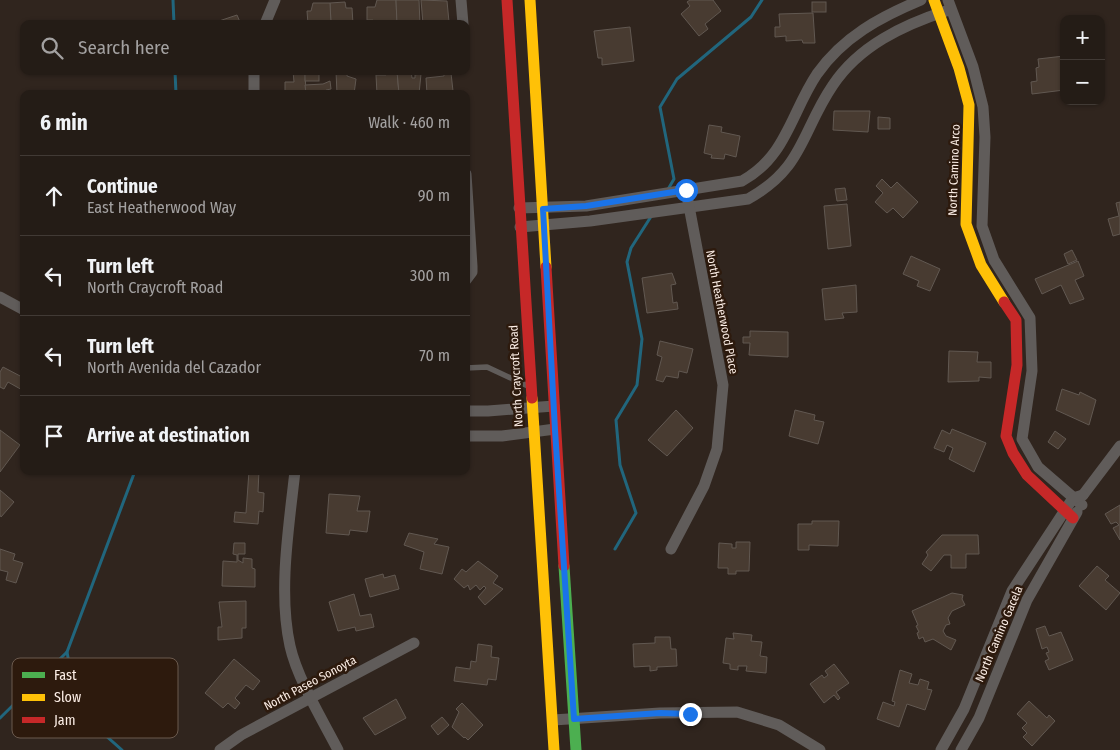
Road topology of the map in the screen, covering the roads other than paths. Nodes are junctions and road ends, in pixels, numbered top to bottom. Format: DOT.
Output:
graph roads {
  1 [pos="275,0"];
  2 [pos="461,0"];
  3 [pos="507,0"];
  4 [pos="530,0"];
  5 [pos="920,0"];
  6 [pos="934,0"];
  7 [pos="950,5"];
  8 [pos="938,13"];
  9 [pos="267,20"];
  10 [pos="463,20"];
  11 [pos="254,75"];
  12 [pos="254,90"];
  13 [pos="686,190"];
  14 [pos="690,207"];
  15 [pos="519,208"];
  16 [pos="543,209"];
  17 [pos="544,224"];
  18 [pos="520,227"];
  19 [pos="470,235"];
  20 [pos="470,275"];
  21 [pos="0,297"];
  22 [pos="20,308"];
  23 [pos="470,368"];
  24 [pos="531,388"];
  25 [pos="554,406"];
  26 [pos="532,407"];
  27 [pos="470,410"];
  28 [pos="555,430"];
  29 [pos="533,431"];
  30 [pos="470,436"];
  31 [pos="1120,446"];
  32 [pos="295,475"];
  33 [pos="1079,499"];
  34 [pos="1069,515"];
  35 [pos="671,549"];
  36 [pos="414,643"];
  37 [pos="983,662"];
  38 [pos="997,674"];
  39 [pos="311,699"];
  40 [pos="574,719"];
  41 [pos="553,720"];
  42 [pos="220,750"];
  43 [pos="338,750"];
  44 [pos="554,750"];
  45 [pos="576,750"];
  46 [pos="820,750"];
  47 [pos="941,750"];
  48 [pos="961,750"];
  1 -- 9 [label="street"];
  2 -- 10 [label="street"];
  3 -- 15 [label="main road, North Craycroft Road"];
  4 -- 16 [label="main road"];
  5 -- 13 [label="street"];
  6 -- 8 [label="main road, North Camino Arco"];
  7 -- 8 [label="street"];
  7 -- 33 [label="street"];
  8 -- 14 [label="street"];
  8 -- 34 [label="main road, North Camino Arco"];
  11 -- 12 [label="street"];
  13 -- 14 [label="street, North Heatherwood Place"];
  13 -- 16 [label="street"];
  14 -- 17 [label="street"];
  14 -- 35 [label="street, North Heatherwood Place"];
  15 -- 16 [label="street"];
  15 -- 18 [label="main road, North Craycroft Road"];
  16 -- 17 [label="main road"];
  17 -- 18 [label="street"];
  17 -- 25 [label="main road"];
  18 -- 24 [label="main road, North Craycroft Road"];
  19 -- 20 [label="street"];
  21 -- 22 [label="street"];
  23 -- 24 [label="lane"];
  24 -- 26 [label="main road, North Craycroft Road"];
  25 -- 26 [label="street"];
  25 -- 28 [label="main road"];
  26 -- 27 [label="street"];
  26 -- 29 [label="main road, North Craycroft Road"];
  28 -- 29 [label="street"];
  28 -- 40 [label="main road"];
  29 -- 30 [label="street"];
  29 -- 41 [label="main road, North Craycroft Road"];
  31 -- 33 [label="street"];
  32 -- 39 [label="street"];
  33 -- 34 [label="street"];
  34 -- 37 [label="street, North Camino Gacela"];
  34 -- 38 [label="street, North Camino Gacela"];
  36 -- 39 [label="street, North Paseo Sonoyta"];
  37 -- 38 [label="street"];
  37 -- 47 [label="street, North Camino Gacela"];
  38 -- 48 [label="street, North Camino Gacela"];
  39 -- 42 [label="street, North Paseo Sonoyta"];
  39 -- 43 [label="street"];
  40 -- 41 [label="street"];
  40 -- 45 [label="main road"];
  40 -- 46 [label="street"];
  41 -- 44 [label="main road, North Craycroft Road"];
}
